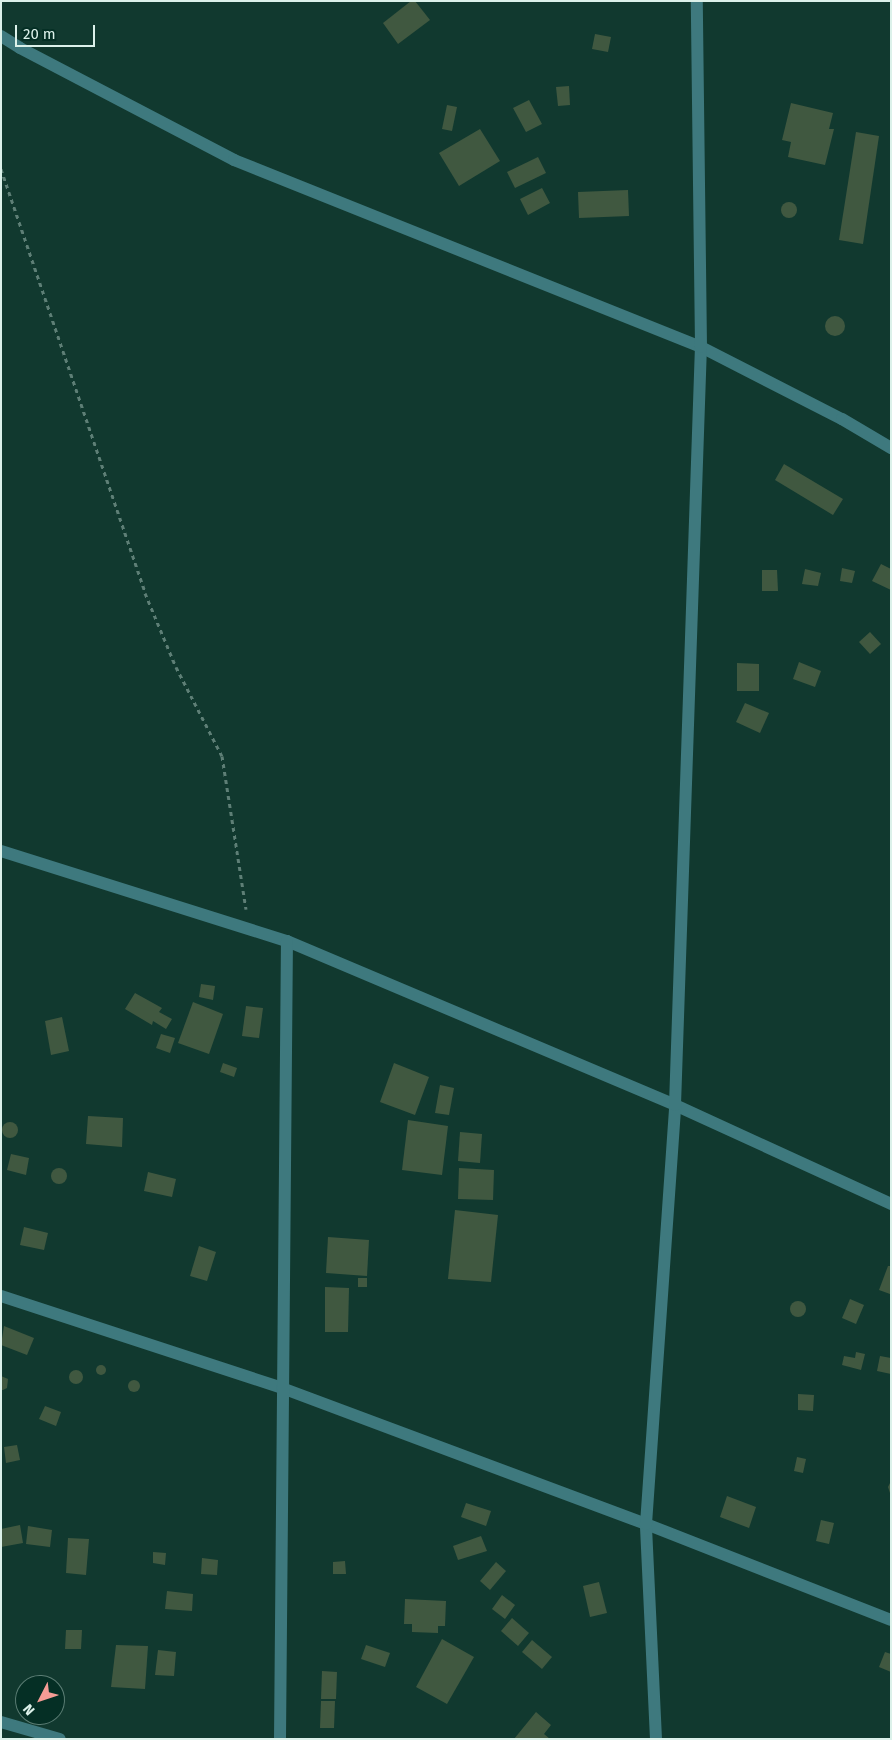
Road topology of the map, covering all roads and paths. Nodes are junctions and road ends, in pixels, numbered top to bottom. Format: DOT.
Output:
graph roads {
  1 [pos="697,1"];
  2 [pos="1,36"];
  3 [pos="1,168"];
  4 [pos="701,348"];
  5 [pos="891,448"];
  6 [pos="1,851"];
  7 [pos="250,929"];
  8 [pos="287,941"];
  9 [pos="675,1105"];
  10 [pos="891,1204"];
  11 [pos="1,1296"];
  12 [pos="282,1388"];
  13 [pos="646,1524"];
  14 [pos="891,1620"];
  15 [pos="1,1722"];
  16 [pos="60,1739"];
  17 [pos="280,1739"];
  18 [pos="656,1739"];
  1 -- 4 [label="street"];
  2 -- 4 [label="street"];
  3 -- 7 [label="path"];
  4 -- 5 [label="street"];
  4 -- 9 [label="street"];
  6 -- 7 [label="street"];
  7 -- 8 [label="street"];
  8 -- 9 [label="street"];
  8 -- 12 [label="street"];
  9 -- 10 [label="street"];
  9 -- 13 [label="street"];
  11 -- 12 [label="street"];
  12 -- 13 [label="street"];
  12 -- 17 [label="street"];
  13 -- 14 [label="street"];
  13 -- 18 [label="street"];
  15 -- 16 [label="street"];
}
